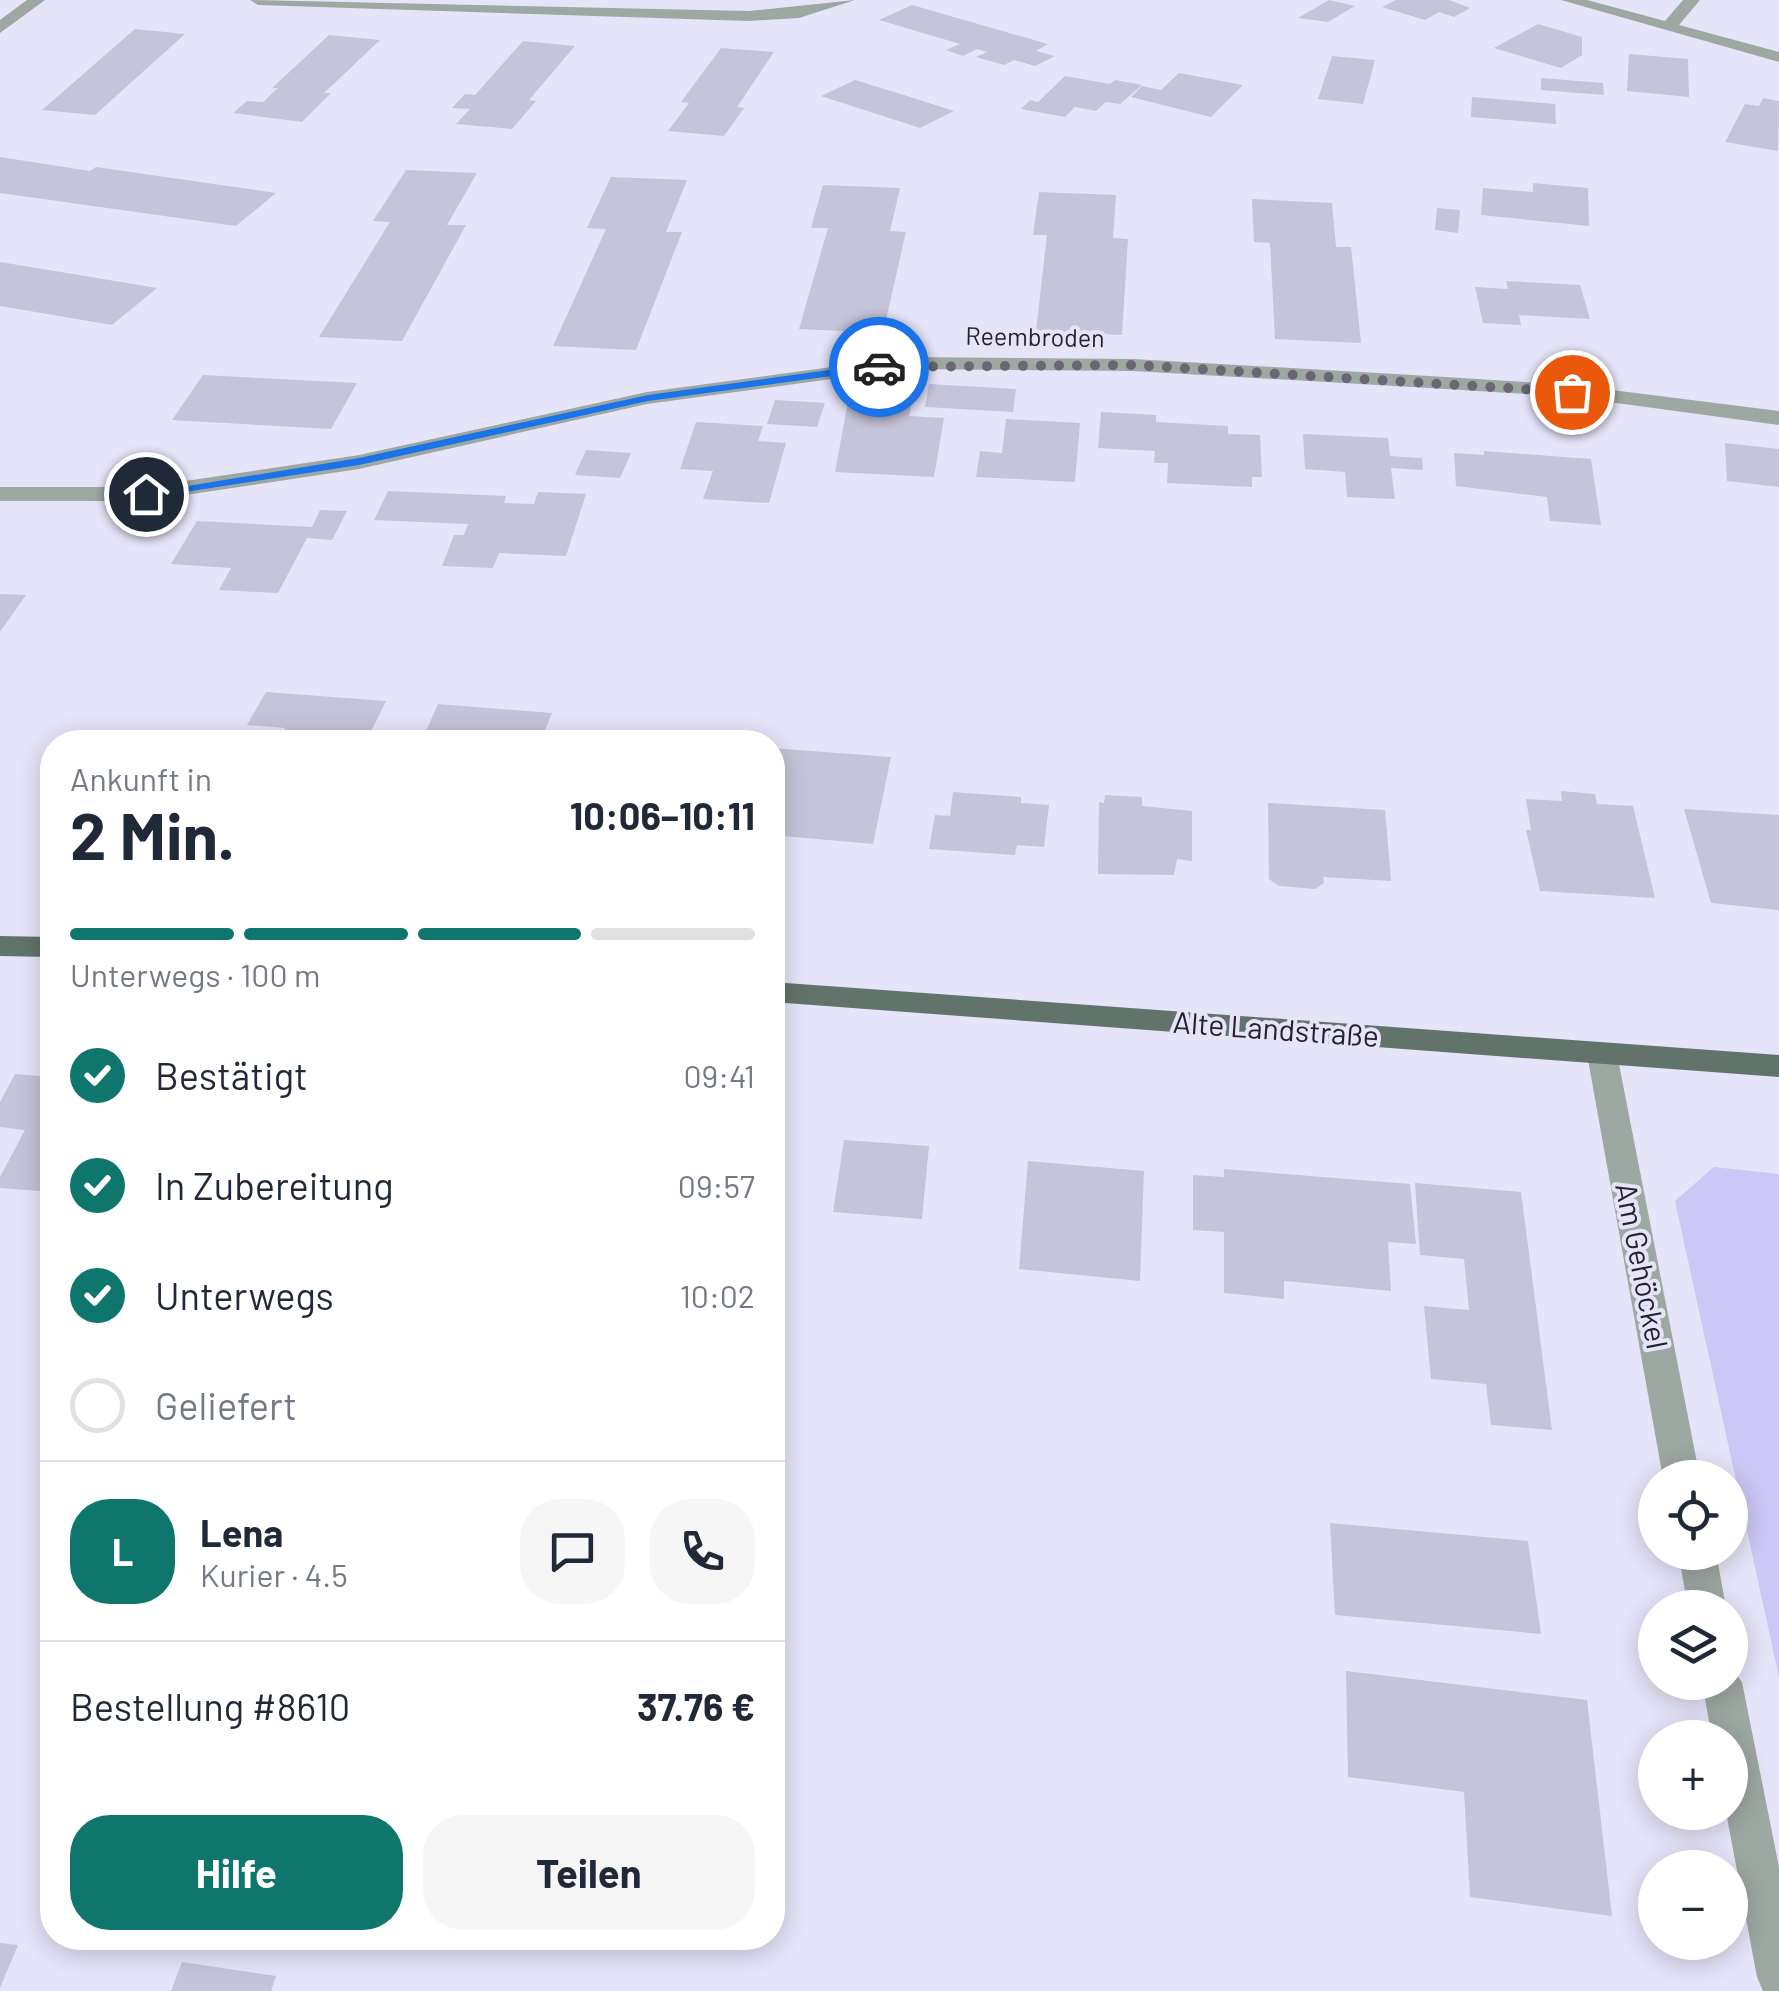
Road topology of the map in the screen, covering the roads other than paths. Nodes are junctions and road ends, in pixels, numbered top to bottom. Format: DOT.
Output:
graph roads {
  1 [pos="36,0"];
  2 [pos="258,0"];
  3 [pos="847,0"];
  4 [pos="1570,0"];
  5 [pos="1692,0"];
  6 [pos="1668,27"];
  7 [pos="0,28"];
  8 [pos="1779,58"];
  9 [pos="1779,418"];
  10 [pos="0,494"];
  11 [pos="0,946"];
  12 [pos="40,947"];
  13 [pos="785,993"];
  14 [pos="1602,1054"];
  15 [pos="1779,1066"];
  16 [pos="1679,1460"];
  17 [pos="1725,1700"];
  18 [pos="1779,1977"];
  1 -- 7 [label="street"];
  2 -- 3 [label="street"];
  4 -- 6 [label="street"];
  5 -- 6 [label="street"];
  6 -- 8 [label="street"];
  9 -- 10 [label="street, Reembroden"];
  11 -- 12 [label="main road"];
  13 -- 14 [label="main road, Alte Landstraße"];
  14 -- 15 [label="main road, Alte Landstraße"];
  14 -- 16 [label="street, Am Gehöckel"];
  17 -- 18 [label="street"];
}
